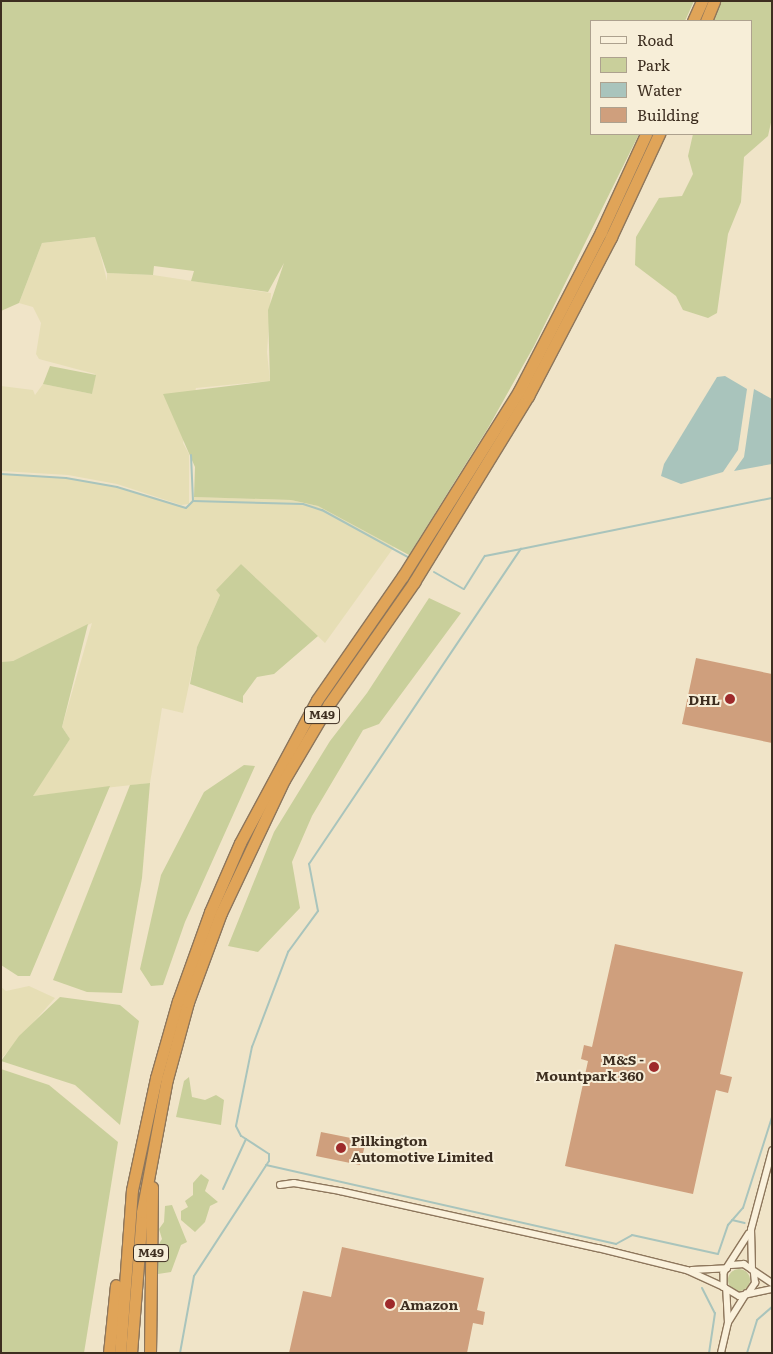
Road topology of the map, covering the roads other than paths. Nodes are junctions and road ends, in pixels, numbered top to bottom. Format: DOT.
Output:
graph roads {
  1 [pos="702,1"];
  2 [pos="714,1"];
  3 [pos="693,20"];
  4 [pos="706,20"];
  5 [pos="646,135"];
  6 [pos="659,135"];
  7 [pos="772,1151"];
  8 [pos="153,1153"];
  9 [pos="280,1185"];
  10 [pos="132,1190"];
  11 [pos="751,1230"];
  12 [pos="729,1267"];
  13 [pos="687,1270"];
  14 [pos="752,1271"];
  15 [pos="772,1283"];
  16 [pos="725,1288"];
  17 [pos="772,1289"];
  18 [pos="747,1294"];
  19 [pos="728,1323"];
  20 [pos="109,1353"];
  21 [pos="120,1353"];
  22 [pos="131,1353"];
  23 [pos="150,1353"];
  24 [pos="721,1353"];
  1 -- 3 [label="highway"];
  2 -- 4 [label="highway"];
  5 -- 10 [label="highway, M49"];
  6 -- 8 [label="highway, M49"];
  7 -- 11 [label="street"];
  8 -- 22 [label="highway, M49"];
  8 -- 23 [label="highway, M49"];
  9 -- 13 [label="street"];
  10 -- 20 [label="highway, M49"];
  10 -- 21 [label="highway, M49"];
  11 -- 12 [label="street"];
  11 -- 14 [label="street"];
  12 -- 13 [label="street"];
  12 -- 14 [label="street"];
  12 -- 16 [label="street"];
  13 -- 16 [label="street"];
  14 -- 15 [label="street"];
  14 -- 18 [label="street"];
  16 -- 18 [label="street"];
  16 -- 19 [label="street"];
  17 -- 18 [label="street"];
  18 -- 19 [label="street"];
  19 -- 24 [label="street"];
}
